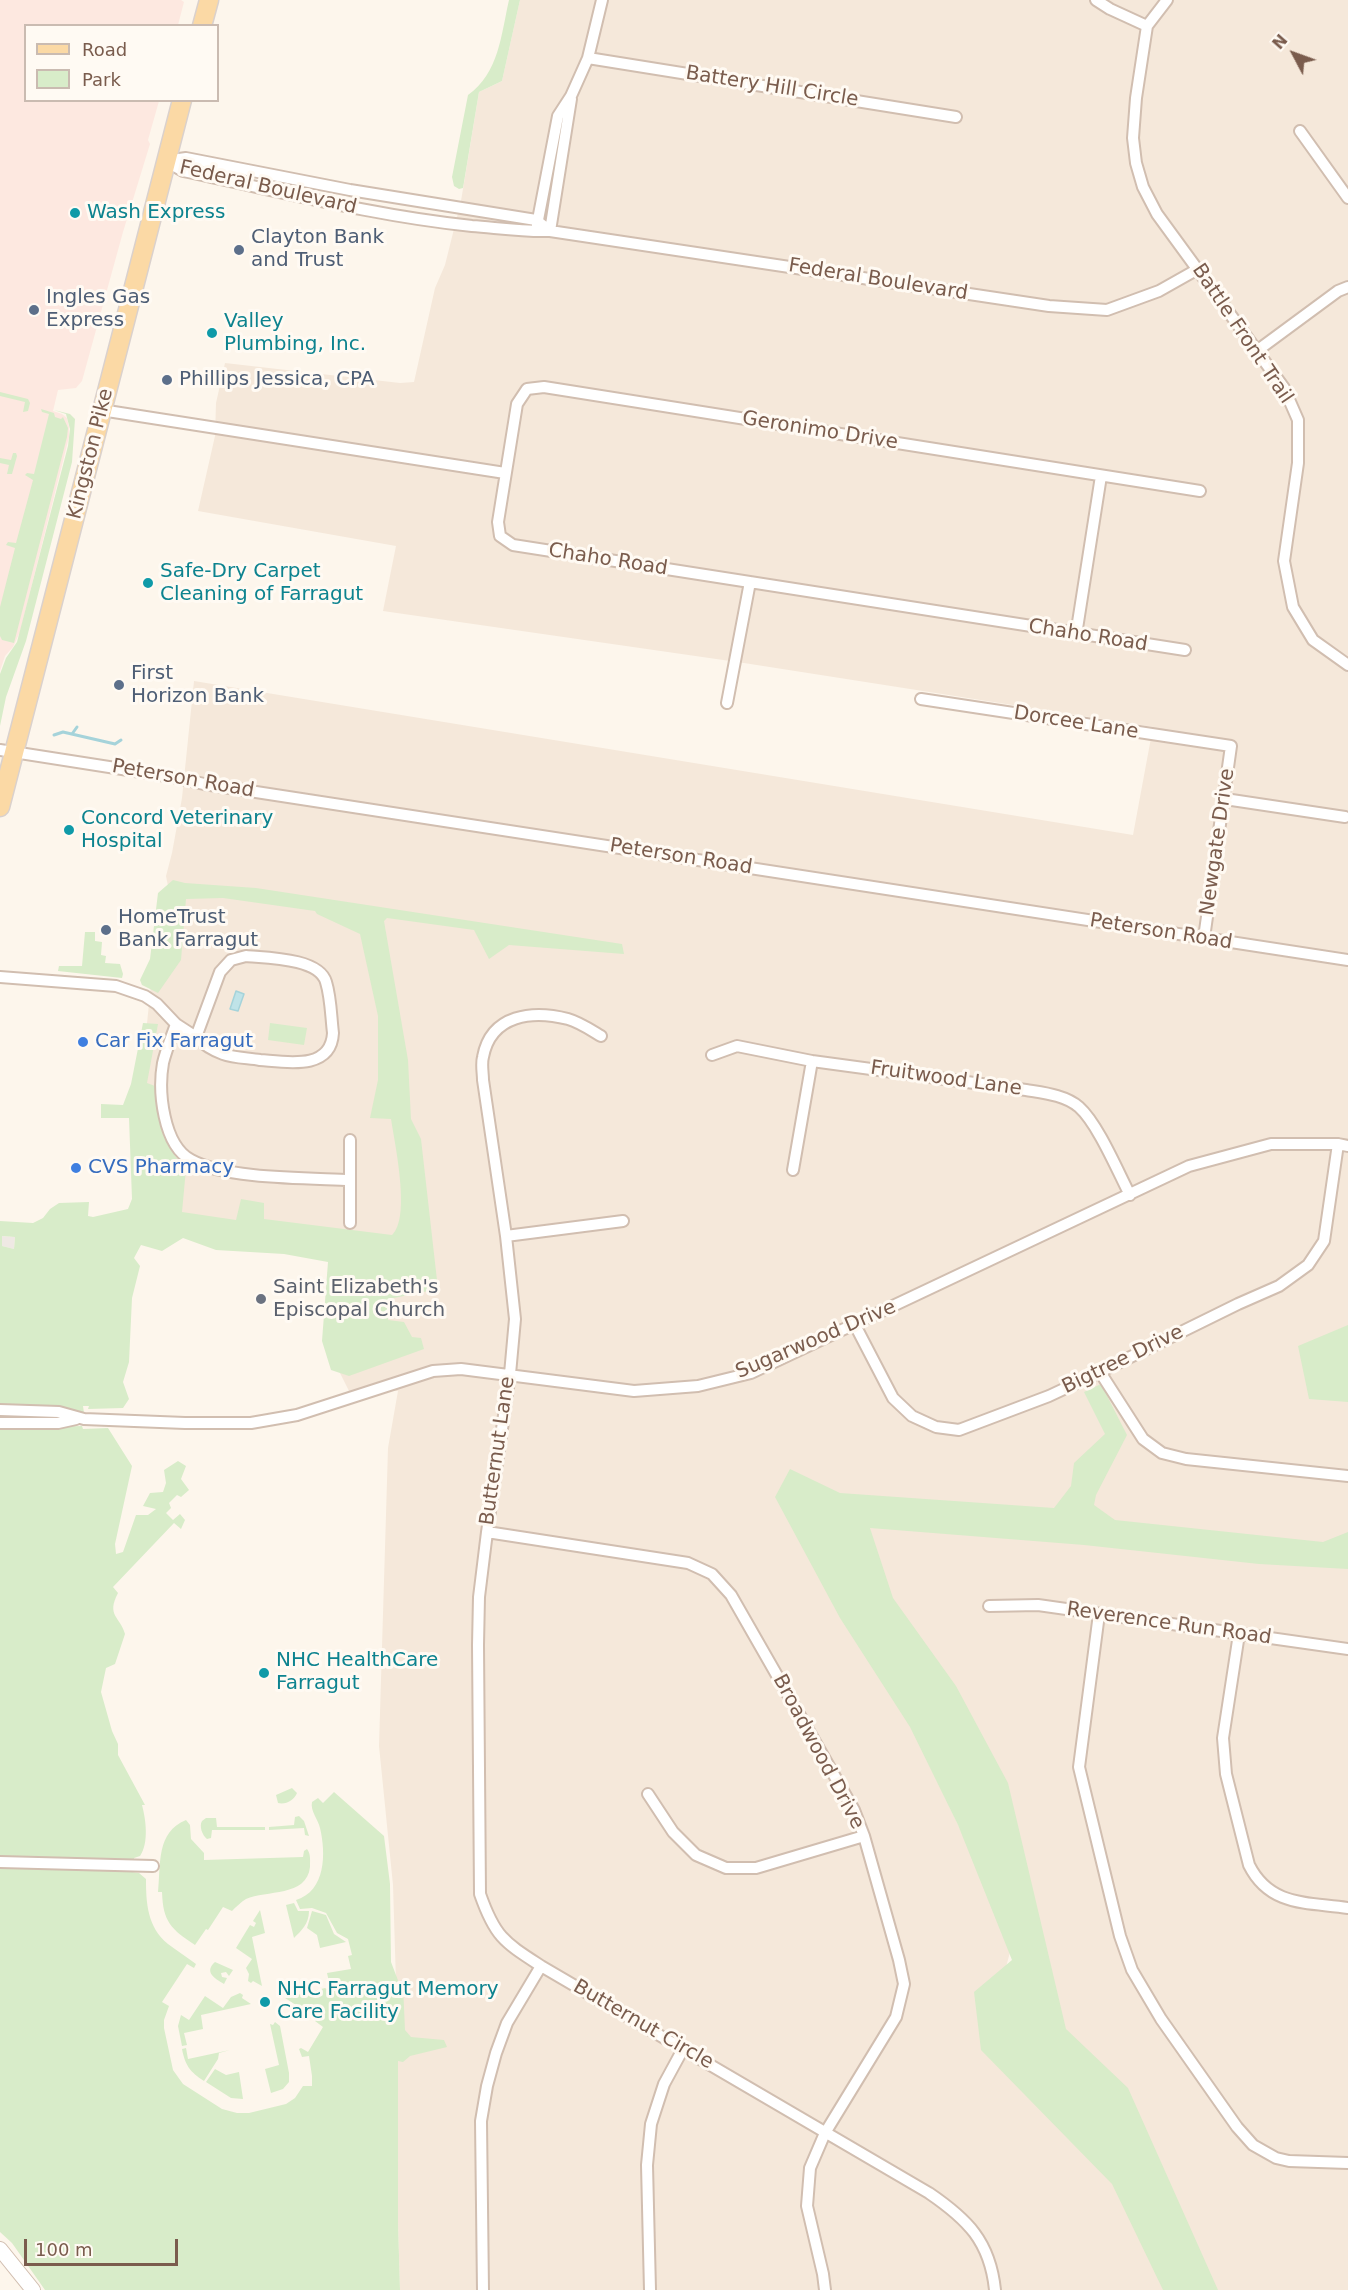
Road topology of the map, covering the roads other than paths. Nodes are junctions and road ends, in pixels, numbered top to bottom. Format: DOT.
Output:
graph roads {
  1 [pos="209,0"];
  2 [pos="602,0"];
  3 [pos="1096,0"];
  4 [pos="1167,0"];
  5 [pos="203,24"];
  6 [pos="1147,26"];
  7 [pos="588,58"];
  8 [pos="571,96"];
  9 [pos="181,102"];
  10 [pos="956,117"];
  11 [pos="1300,131"];
  12 [pos="165,161"];
  13 [pos="546,178"];
  14 [pos="558,180"];
  15 [pos="1348,198"];
  16 [pos="537,226"];
  17 [pos="550,231"];
  18 [pos="1198,269"];
  19 [pos="1348,287"];
  20 [pos="1258,350"];
  21 [pos="101,410"];
  22 [pos="505,473"];
  23 [pos="1101,476"];
  24 [pos="1200,491"];
  25 [pos="750,582"];
  26 [pos="1076,635"];
  27 [pos="1185,650"];
  28 [pos="1348,665"];
  29 [pos="921,699"];
  30 [pos="727,704"];
  31 [pos="1231,747"];
  32 [pos="7,751"];
  33 [pos="1225,799"];
  34 [pos="0,807"];
  35 [pos="1345,817"];
  36 [pos="1204,938"];
  37 [pos="1348,960"];
  38 [pos="0,977"];
  39 [pos="177,1024"];
  40 [pos="601,1036"];
  41 [pos="196,1037"];
  42 [pos="712,1055"];
  43 [pos="812,1061"];
  44 [pos="350,1140"];
  45 [pos="1343,1145"];
  46 [pos="793,1170"];
  47 [pos="350,1180"];
  48 [pos="1130,1195"];
  49 [pos="623,1221"];
  50 [pos="350,1223"];
  51 [pos="506,1236"];
  52 [pos="855,1325"];
  53 [pos="1100,1372"];
  54 [pos="510,1374"];
  55 [pos="0,1410"];
  56 [pos="43,1412"];
  57 [pos="80,1419"];
  58 [pos="43,1423"];
  59 [pos="0,1424"];
  60 [pos="1348,1476"];
  61 [pos="487,1532"];
  62 [pos="989,1606"];
  63 [pos="1099,1614"];
  64 [pos="1239,1634"];
  65 [pos="1348,1649"];
  66 [pos="648,1794"];
  67 [pos="864,1836"];
  68 [pos="0,1862"];
  69 [pos="153,1866"];
  70 [pos="1348,1908"];
  71 [pos="541,1966"];
  72 [pos="683,2049"];
  73 [pos="825,2133"];
  74 [pos="1348,2163"];
  75 [pos="0,2249"];
  76 [pos="33,2290"];
  77 [pos="483,2290"];
  78 [pos="650,2290"];
  79 [pos="825,2290"];
  80 [pos="995,2290"];
  1 -- 5 [label="main road"];
  2 -- 7 [label="street"];
  3 -- 6 [label="street"];
  4 -- 6 [label="street, Battle Front Trail"];
  6 -- 18 [label="street, Battle Front Trail"];
  7 -- 8 [label="street"];
  7 -- 10 [label="street, Battery Hill Circle"];
  8 -- 13 [label="street"];
  8 -- 14 [label="street"];
  9 -- 12 [label="main road, Kingston Pike"];
  11 -- 15 [label="street"];
  12 -- 16 [label="street, Federal Boulevard"];
  12 -- 16 [label="street, Federal Boulevard"];
  12 -- 21 [label="main road, Kingston Pike"];
  13 -- 14 [label="street"];
  13 -- 16 [label="street"];
  14 -- 17 [label="street"];
  16 -- 17 [label="street, Federal Boulevard"];
  17 -- 18 [label="street, Federal Boulevard"];
  18 -- 20 [label="street, Battle Front Trail"];
  19 -- 20 [label="street"];
  20 -- 28 [label="street, Battle Front Trail"];
  21 -- 22 [label="street"];
  21 -- 32 [label="main road, Kingston Pike"];
  22 -- 23 [label="street, Geronimo Drive"];
  22 -- 25 [label="street, Chaho Road"];
  23 -- 24 [label="street, Geronimo Drive"];
  23 -- 26 [label="street"];
  25 -- 26 [label="street, Chaho Road"];
  25 -- 30 [label="street"];
  26 -- 27 [label="street, Chaho Road"];
  29 -- 31 [label="street, Dorcee Lane"];
  31 -- 33 [label="street, Newgate Drive"];
  32 -- 34 [label="main road, Kingston Pike"];
  32 -- 36 [label="street, Peterson Road"];
  33 -- 35 [label="street"];
  33 -- 36 [label="street, Newgate Drive"];
  36 -- 37 [label="street, Peterson Road"];
  38 -- 39 [label="street"];
  39 -- 41 [label="street"];
  39 -- 47 [label="street"];
  40 -- 51 [label="street, Butternut Lane"];
  41 -- 41 [label="street"];
  42 -- 43 [label="street, Fruitwood Lane"];
  43 -- 46 [label="street"];
  43 -- 48 [label="street, Fruitwood Lane"];
  44 -- 47 [label="street"];
  45 -- 48 [label="street, Sugarwood Drive"];
  45 -- 53 [label="street, Bigtree Drive"];
  47 -- 50 [label="street"];
  48 -- 52 [label="street, Sugarwood Drive"];
  49 -- 51 [label="street"];
  51 -- 54 [label="street, Butternut Lane"];
  52 -- 53 [label="street, Bigtree Drive"];
  52 -- 54 [label="street, Sugarwood Drive"];
  53 -- 60 [label="street"];
  54 -- 57 [label="street, Sugarwood Drive"];
  54 -- 61 [label="street, Butternut Lane"];
  55 -- 56 [label="street, Sugarwood Drive"];
  56 -- 57 [label="street, Sugarwood Drive"];
  56 -- 58 [label="street"];
  57 -- 58 [label="street, Sugarwood Drive"];
  58 -- 59 [label="street, Sugarwood Drive"];
  61 -- 67 [label="street, Broadwood Drive"];
  61 -- 71 [label="street, Butternut Lane"];
  62 -- 63 [label="street, Reverence Run Road"];
  63 -- 64 [label="street, Reverence Run Road"];
  63 -- 74 [label="street"];
  64 -- 65 [label="street, Reverence Run Road"];
  64 -- 70 [label="street"];
  66 -- 67 [label="street"];
  67 -- 73 [label="street, Broadwood Drive"];
  68 -- 69 [label="street"];
  71 -- 72 [label="street, Butternut Circle"];
  71 -- 77 [label="street"];
  72 -- 73 [label="street, Butternut Circle"];
  72 -- 78 [label="street"];
  73 -- 79 [label="street, Broadwood Drive"];
  73 -- 80 [label="street, Butternut Circle"];
  75 -- 76 [label="street"];
}
